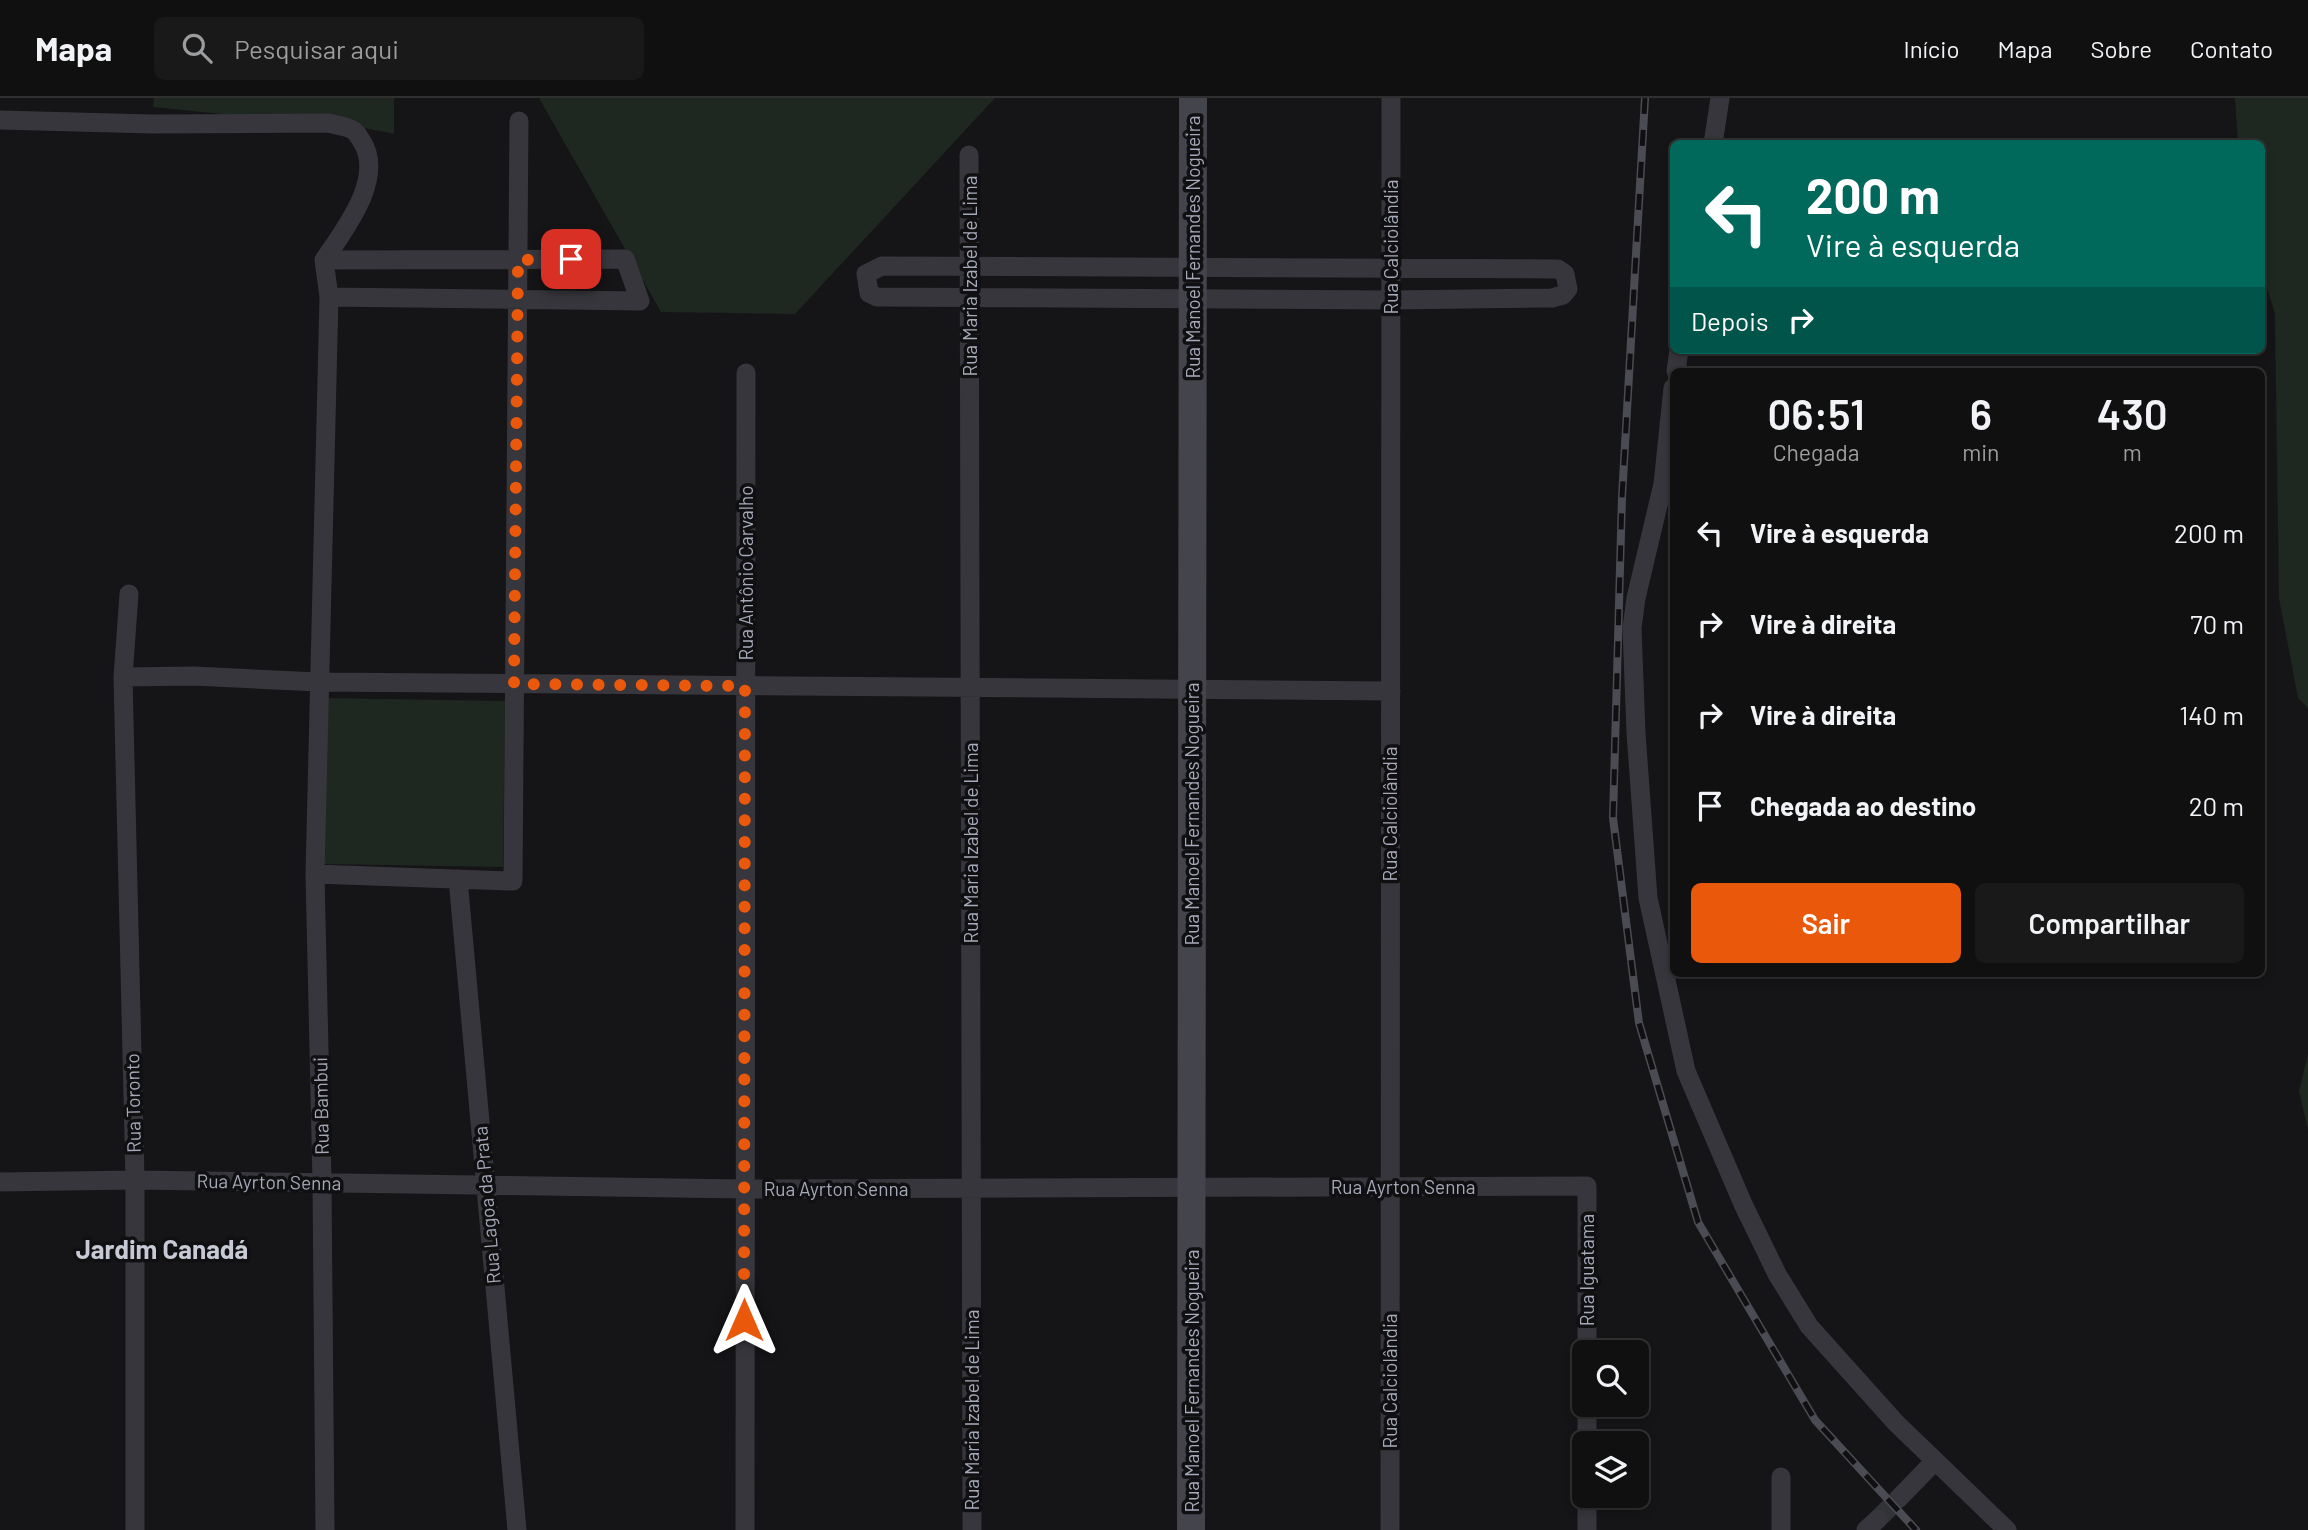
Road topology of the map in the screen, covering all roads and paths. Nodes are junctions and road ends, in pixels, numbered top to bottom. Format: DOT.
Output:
graph roads {
  1 [pos="1193,98"];
  2 [pos="1391,98"];
  3 [pos="1720,98"];
  4 [pos="0,120"];
  5 [pos="519,121"];
  6 [pos="1714,140"];
  7 [pos="970,155"];
  8 [pos="324,260"];
  9 [pos="518,260"];
  10 [pos="970,267"];
  11 [pos="1193,267"];
  12 [pos="1391,268"];
  13 [pos="329,297"];
  14 [pos="970,298"];
  15 [pos="1193,299"];
  16 [pos="517,300"];
  17 [pos="1391,300"];
  18 [pos="746,373"];
  19 [pos="1670,417"];
  20 [pos="129,594"];
  21 [pos="123,677"];
  22 [pos="318,682"];
  23 [pos="514,684"];
  24 [pos="745,686"];
  25 [pos="971,688"];
  26 [pos="1192,690"];
  27 [pos="1391,691"];
  28 [pos="315,874"];
  29 [pos="458,879"];
  30 [pos="135,1180"];
  31 [pos="0,1182"];
  32 [pos="322,1182"];
  33 [pos="486,1185"];
  34 [pos="1587,1186"];
  35 [pos="1390,1187"];
  36 [pos="1192,1188"];
  37 [pos="744,1189"];
  38 [pos="972,1189"];
  39 [pos="1587,1340"];
  40 [pos="1935,1461"];
  41 [pos="1781,1477"];
  42 [pos="1898,1499"];
  43 [pos="1587,1508"];
  44 [pos="135,1530"];
  45 [pos="325,1530"];
  46 [pos="517,1530"];
  47 [pos="745,1530"];
  48 [pos="972,1530"];
  49 [pos="1191,1530"];
  50 [pos="1390,1530"];
  51 [pos="1587,1530"];
  52 [pos="1781,1530"];
  53 [pos="2007,1530"];
  1 -- 11 [label="street, Rua Manoel Fernandes Nogueira"];
  2 -- 12 [label="street, Rua Calciolândia"];
  3 -- 6 [label="street"];
  4 -- 8 [label="street"];
  5 -- 9 [label="street"];
  7 -- 10 [label="street, Rua Maria Izabel de Lima"];
  8 -- 9 [label="street"];
  8 -- 13 [label="street, Rua Bambui"];
  9 -- 16 [label="street"];
  9 -- 16 [label="street"];
  10 -- 11 [label="street"];
  10 -- 14 [label="street, Rua Maria Izabel de Lima"];
  10 -- 14 [label="street"];
  11 -- 12 [label="street"];
  11 -- 15 [label="street, Rua Manoel Fernandes Nogueira"];
  12 -- 17 [label="street, Rua Calciolândia"];
  12 -- 17 [label="street"];
  13 -- 16 [label="street"];
  13 -- 22 [label="street, Rua Bambui"];
  14 -- 15 [label="street"];
  14 -- 25 [label="street, Rua Maria Izabel de Lima"];
  15 -- 17 [label="street"];
  15 -- 26 [label="street, Rua Manoel Fernandes Nogueira"];
  16 -- 23 [label="street"];
  17 -- 27 [label="street, Rua Calciolândia"];
  18 -- 24 [label="street, Rua Antônio Carvalho"];
  19 -- 40 [label="street"];
  20 -- 21 [label="street, Rua Toronto"];
  21 -- 22 [label="street"];
  21 -- 30 [label="street, Rua Toronto"];
  22 -- 23 [label="street"];
  22 -- 28 [label="street, Rua Bambui"];
  23 -- 24 [label="street"];
  23 -- 29 [label="street"];
  24 -- 25 [label="street"];
  24 -- 37 [label="street, Rua Antônio Carvalho"];
  25 -- 26 [label="street"];
  25 -- 38 [label="street, Rua Maria Izabel de Lima"];
  26 -- 27 [label="street"];
  26 -- 36 [label="street, Rua Manoel Fernandes Nogueira"];
  27 -- 35 [label="street, Rua Calciolândia"];
  28 -- 29 [label="street"];
  28 -- 32 [label="street, Rua Bambui"];
  29 -- 33 [label="street, Rua Lagoa da Prata"];
  30 -- 31 [label="street, Rua Ayrton Senna"];
  30 -- 32 [label="street, Rua Ayrton Senna"];
  30 -- 44 [label="street, Rua Toronto"];
  32 -- 33 [label="street, Rua Ayrton Senna"];
  32 -- 45 [label="street, Rua Bambui"];
  33 -- 37 [label="street, Rua Ayrton Senna"];
  33 -- 46 [label="street, Rua Lagoa da Prata"];
  34 -- 35 [label="street, Rua Ayrton Senna"];
  34 -- 39 [label="street, Rua Iguatama"];
  35 -- 36 [label="street, Rua Ayrton Senna"];
  35 -- 50 [label="street, Rua Calciolândia"];
  36 -- 38 [label="street, Rua Ayrton Senna"];
  36 -- 49 [label="street, Rua Manoel Fernandes Nogueira"];
  37 -- 38 [label="street, Rua Ayrton Senna"];
  37 -- 47 [label="street, Rua Antônio Carvalho"];
  38 -- 48 [label="street, Rua Maria Izabel de Lima"];
  40 -- 42 [label="street"];
  40 -- 53 [label="street"];
  41 -- 52 [label="street"];
  43 -- 51 [label="street"];
}
